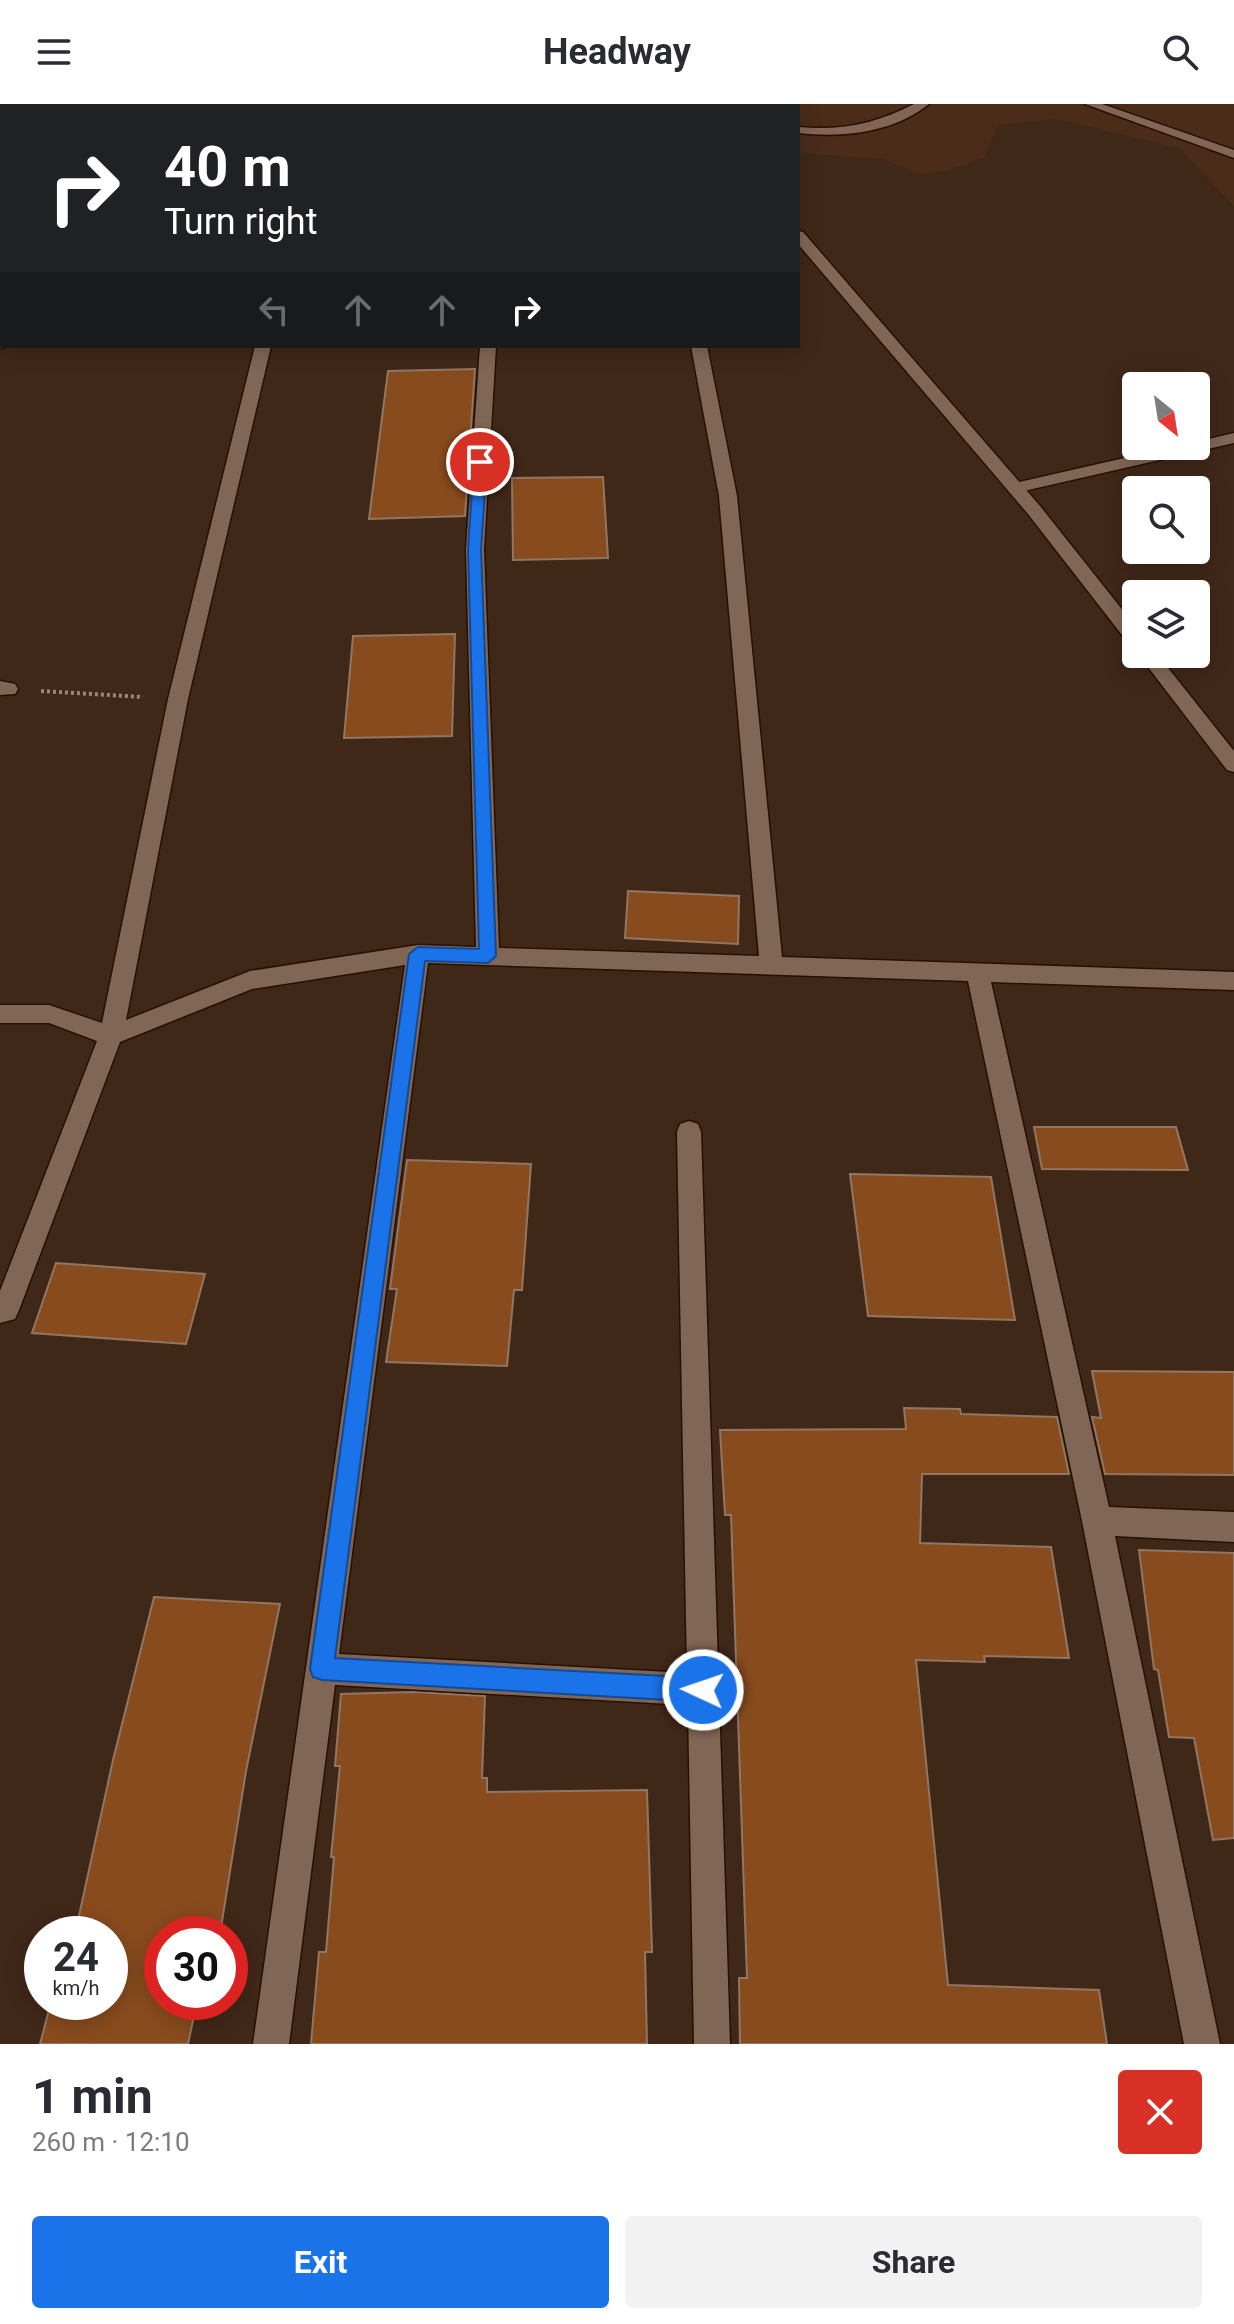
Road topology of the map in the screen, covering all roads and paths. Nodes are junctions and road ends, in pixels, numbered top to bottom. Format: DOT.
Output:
graph roads {
  1 [pos="923,104"];
  2 [pos="1091,104"];
  3 [pos="800,130"];
  4 [pos="1234,154"];
  5 [pos="800,237"];
  6 [pos="263,348"];
  7 [pos="488,348"];
  8 [pos="699,348"];
  9 [pos="1234,438"];
  10 [pos="1015,488"];
  11 [pos="1122,622"];
  12 [pos="1158,668"];
  13 [pos="4,688"];
  14 [pos="178,699"];
  15 [pos="1234,765"];
  16 [pos="418,954"];
  17 [pos="488,956"];
  18 [pos="771,964"];
  19 [pos="977,970"];
  20 [pos="1234,981"];
  21 [pos="0,1014"];
  22 [pos="111,1036"];
  23 [pos="689,1132"];
  24 [pos="2,1315"];
  25 [pos="1097,1521"];
  26 [pos="1234,1527"];
  27 [pos="322,1669"];
  28 [pos="703,1690"];
  29 [pos="271,2044"];
  30 [pos="712,2044"];
  31 [pos="1202,2044"];
  1 -- 3 [label="lane"];
  2 -- 4 [label="lane"];
  5 -- 10 [label="street"];
  6 -- 14 [label="street"];
  7 -- 17 [label="street"];
  8 -- 18 [label="street"];
  9 -- 10 [label="street"];
  10 -- 11 [label="street"];
  12 -- 15 [label="street"];
  13 -- 14 [label="path"];
  14 -- 22 [label="street"];
  16 -- 17 [label="street"];
  16 -- 22 [label="street"];
  16 -- 27 [label="street"];
  17 -- 18 [label="street"];
  18 -- 19 [label="street"];
  19 -- 20 [label="street"];
  19 -- 25 [label="street"];
  21 -- 22 [label="street"];
  22 -- 24 [label="street"];
  23 -- 28 [label="street"];
  25 -- 26 [label="street"];
  25 -- 31 [label="street"];
  27 -- 28 [label="street"];
  27 -- 29 [label="street"];
  28 -- 30 [label="street"];
}
